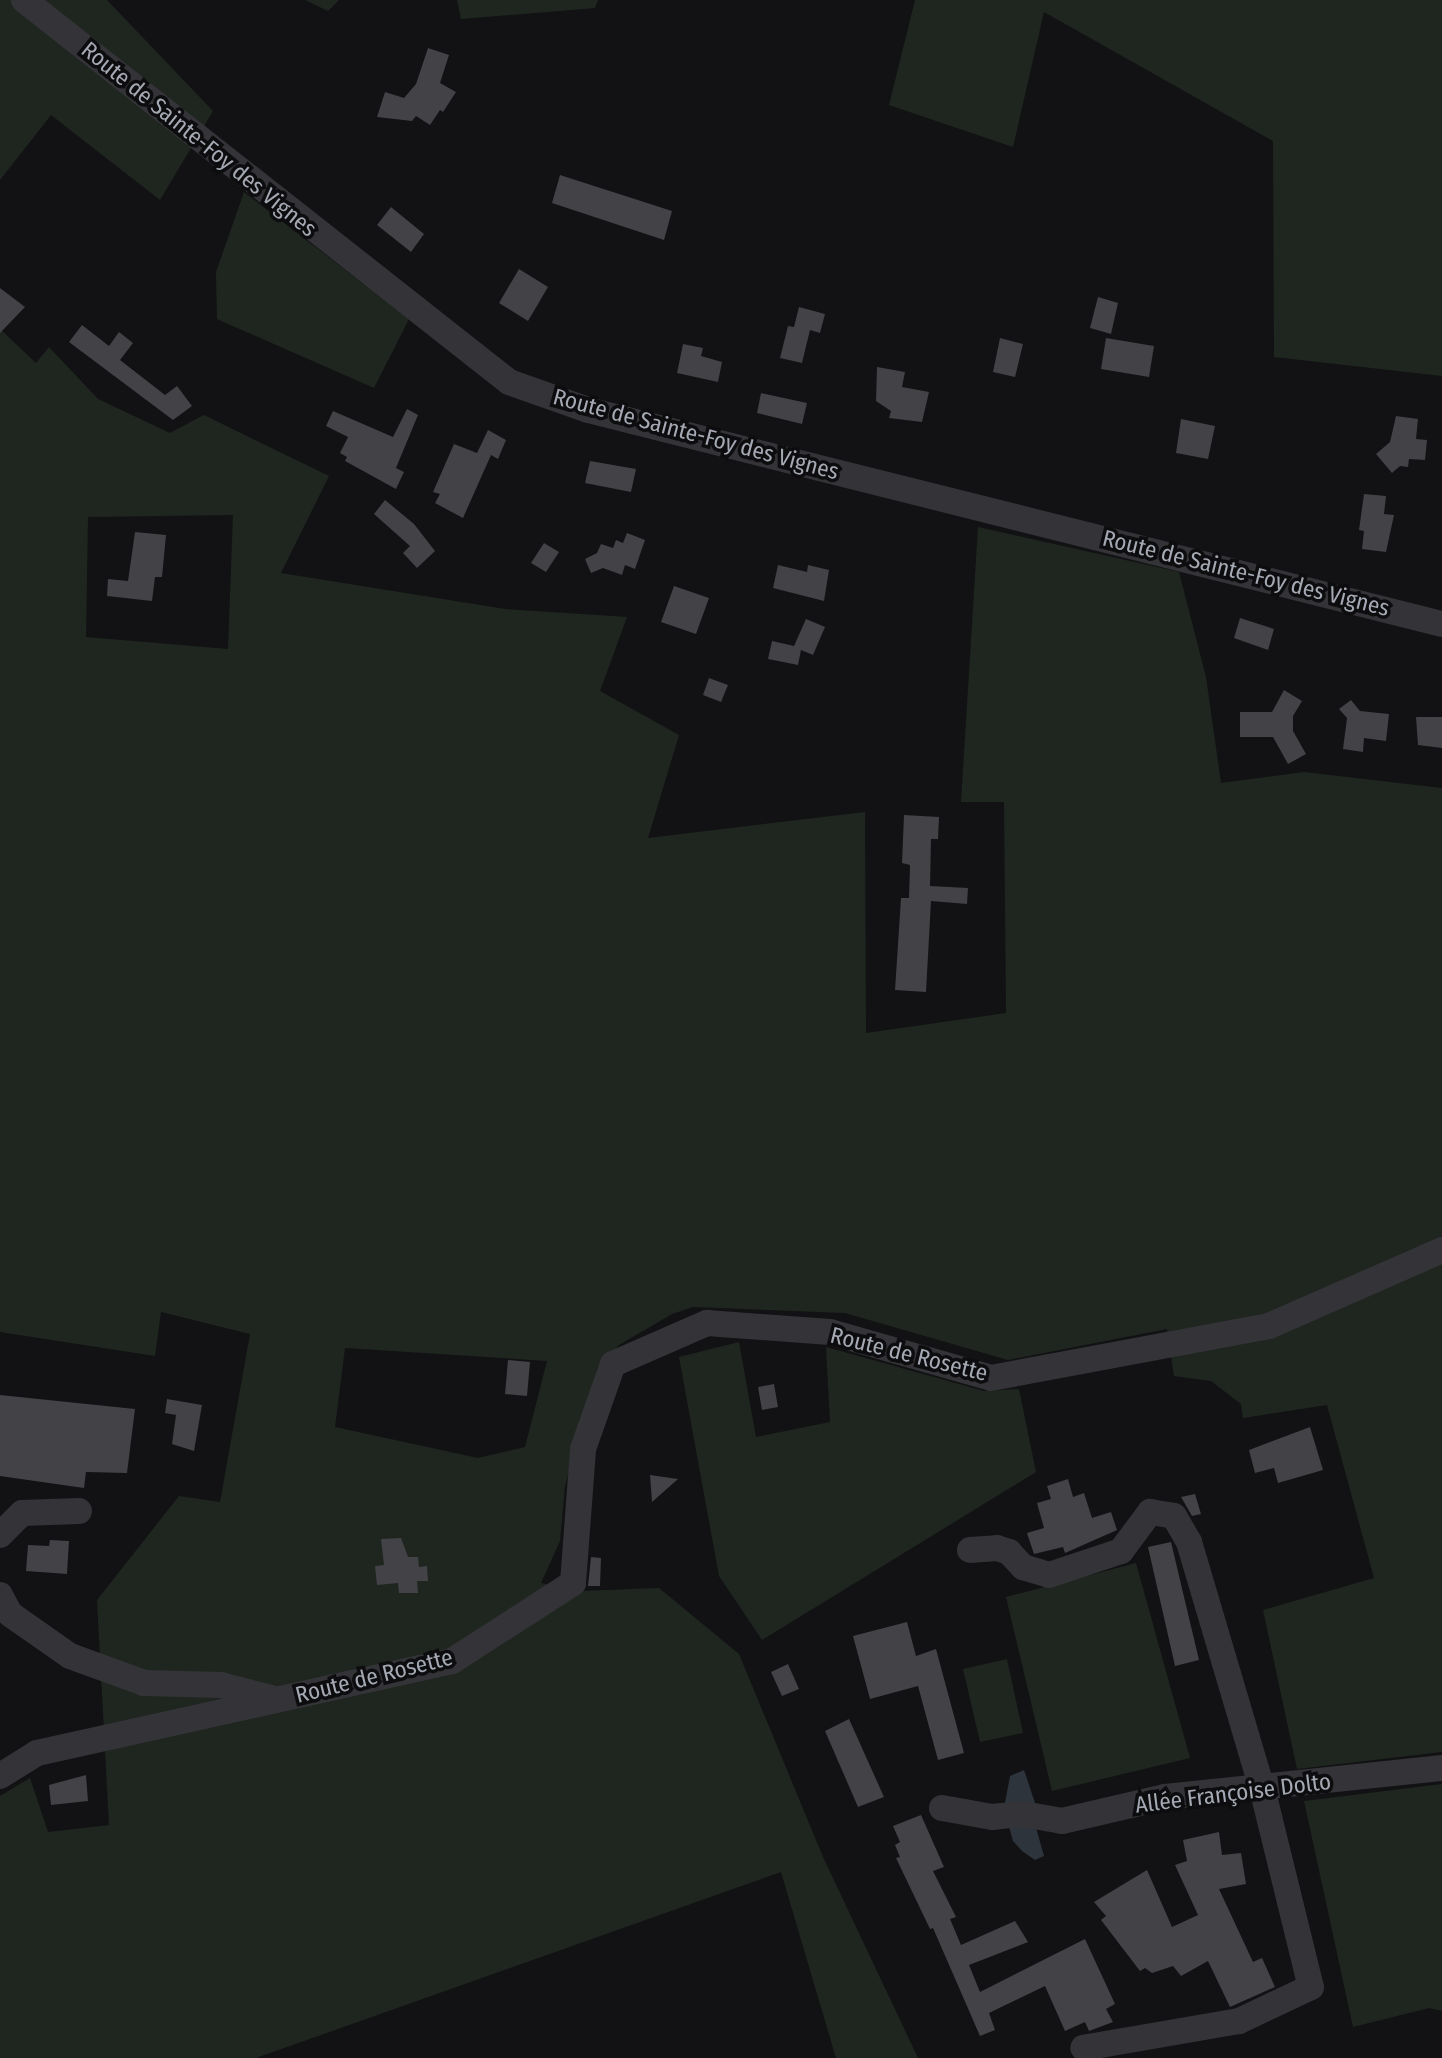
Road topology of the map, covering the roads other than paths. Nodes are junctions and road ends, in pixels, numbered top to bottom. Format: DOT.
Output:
graph roads {
  1 [pos="24,0"];
  2 [pos="1442,624"];
  3 [pos="1442,1250"];
  4 [pos="79,1511"];
  5 [pos="0,1535"];
  6 [pos="970,1550"];
  7 [pos="0,1595"];
  8 [pos="276,1699"];
  9 [pos="1442,1768"];
  10 [pos="0,1776"];
  11 [pos="1262,1788"];
  12 [pos="942,1808"];
  13 [pos="1083,2048"];
  1 -- 2 [label="street, Route de Sainte-Foy des Vignes"];
  3 -- 8 [label="street, Route de Rosette"];
  4 -- 5 [label="street"];
  6 -- 11 [label="street"];
  7 -- 8 [label="street"];
  8 -- 10 [label="street, Route de Rosette"];
  9 -- 11 [label="street, Allée Françoise Dolto"];
  11 -- 12 [label="street, Allée Françoise Dolto"];
  11 -- 13 [label="street"];
}
